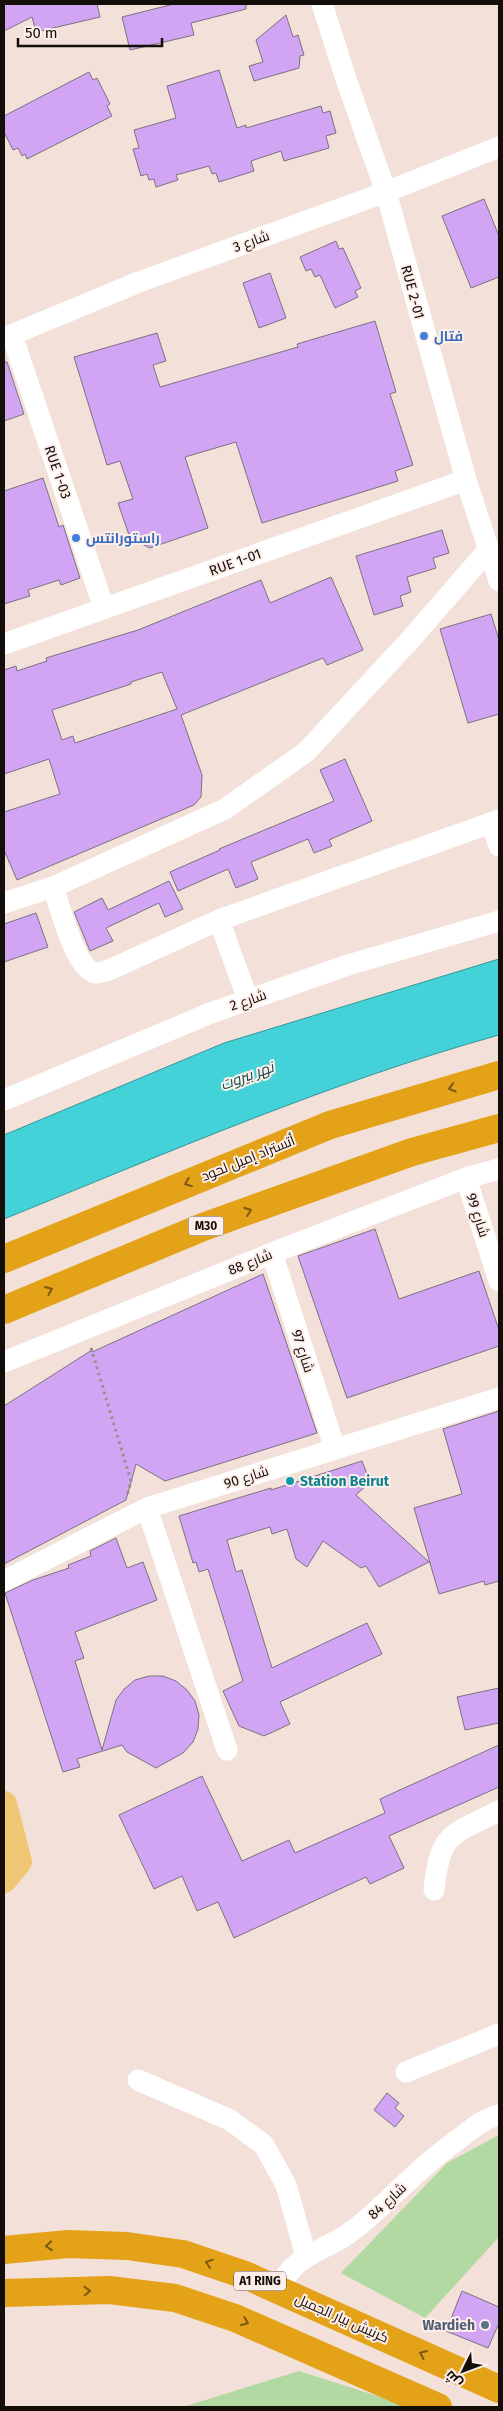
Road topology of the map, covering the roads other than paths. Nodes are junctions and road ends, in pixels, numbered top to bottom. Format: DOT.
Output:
graph roads {
  1 [pos="322,4"];
  2 [pos="499,147"];
  3 [pos="386,192"];
  4 [pos="8,337"];
  5 [pos="466,480"];
  6 [pos="489,549"];
  7 [pos="499,581"];
  8 [pos="104,608"];
  9 [pos="4,644"];
  10 [pos="496,821"];
  11 [pos="499,846"];
  12 [pos="53,887"];
  13 [pos="4,903"];
  14 [pos="219,920"];
  15 [pos="499,921"];
  16 [pos="248,1000"];
  17 [pos="499,1074"];
  18 [pos="4,1100"];
  19 [pos="499,1128"];
  20 [pos="499,1169"];
  21 [pos="466,1178"];
  22 [pos="272,1253"];
  23 [pos="4,1259"];
  24 [pos="499,1281"];
  25 [pos="4,1310"];
  26 [pos="4,1362"];
  27 [pos="499,1398"];
  28 [pos="335,1449"];
  29 [pos="147,1508"];
  30 [pos="4,1581"];
  31 [pos="227,1750"];
  32 [pos="4,1804"];
  33 [pos="499,1811"];
  34 [pos="11,1871"];
  35 [pos="434,1890"];
  36 [pos="499,2034"];
  37 [pos="406,2072"];
  38 [pos="138,2080"];
  39 [pos="499,2115"];
  40 [pos="4,2250"];
  41 [pos="306,2256"];
  42 [pos="279,2290"];
  43 [pos="4,2293"];
  44 [pos="499,2389"];
  45 [pos="438,2407"];
  1 -- 3 [label="street, RUE 2-01"];
  2 -- 3 [label="street, شارع 3"];
  3 -- 4 [label="street, شارع 3"];
  3 -- 5 [label="street, RUE 2-01"];
  4 -- 8 [label="street, RUE 1-03"];
  5 -- 6 [label="street, RUE 2-01"];
  5 -- 8 [label="street, RUE 1-01"];
  6 -- 7 [label="street, RUE 2-01"];
  6 -- 12 [label="street"];
  8 -- 9 [label="street, RUE 1-01"];
  10 -- 11 [label="street"];
  10 -- 14 [label="street"];
  12 -- 13 [label="street"];
  12 -- 14 [label="street"];
  14 -- 16 [label="street"];
  15 -- 16 [label="street, شارع 2"];
  16 -- 18 [label="street, شارع 2"];
  17 -- 23 [label="highway, أتستراد إميل لحود, one-way"];
  25 -- 19 [label="highway, M30, one-way"];
  20 -- 21 [label="street, شارع 88"];
  21 -- 22 [label="street, شارع 88"];
  21 -- 24 [label="street, شارع 99"];
  22 -- 26 [label="street, شارع 88"];
  22 -- 28 [label="street, شارع 97"];
  27 -- 28 [label="street, شارع 90"];
  28 -- 29 [label="street, شارع 90"];
  29 -- 30 [label="street, شارع 90"];
  29 -- 31 [label="street"];
  32 -- 34 [label="main road"];
  33 -- 35 [label="street"];
  36 -- 37 [label="street"];
  38 -- 41 [label="street"];
  39 -- 41 [label="street, شارع 84"];
  42 -- 40 [label="highway, كرنيش بيار الجميل / A1 RING, one-way"];
  41 -- 42 [label="street, شارع 84"];
  44 -- 42 [label="highway, كرنيش بيار الجميل / A1 RING, one-way"];
  43 -- 45 [label="highway, one-way"];
}
